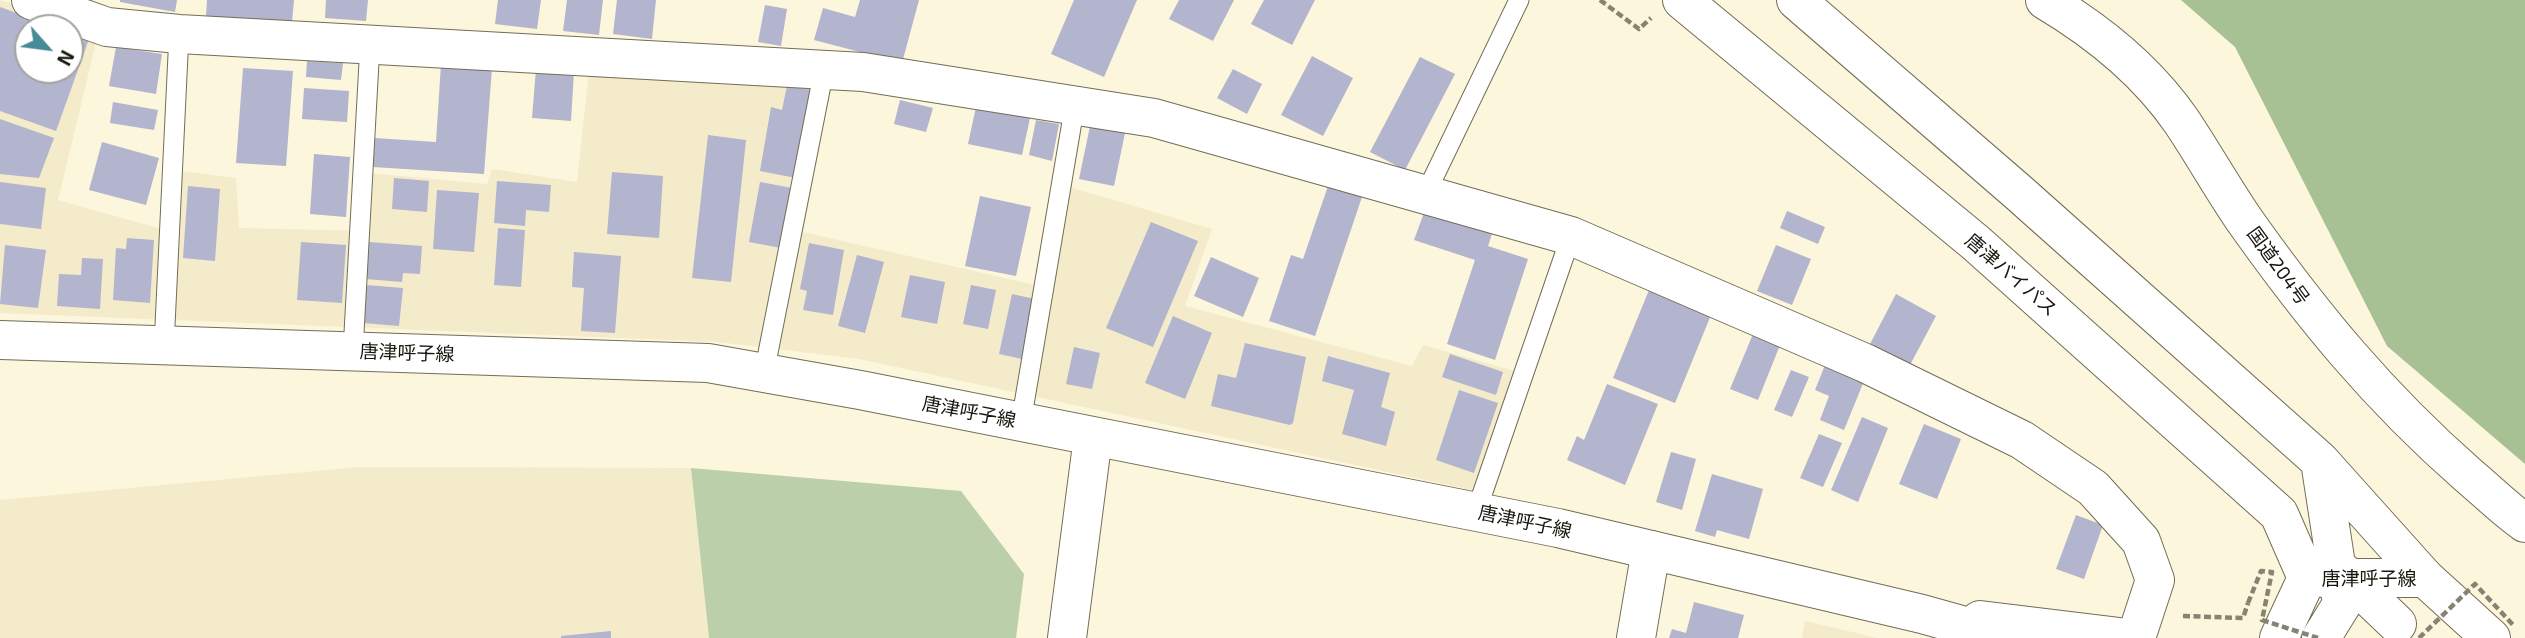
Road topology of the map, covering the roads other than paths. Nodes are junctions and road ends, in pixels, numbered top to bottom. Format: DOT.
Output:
graph roads {
  1 [pos="31,0"];
  2 [pos="1519,0"];
  3 [pos="1796,0"];
  4 [pos="2045,0"];
  5 [pos="1682,6"];
  6 [pos="179,34"];
  7 [pos="370,44"];
  8 [pos="824,69"];
  9 [pos="1075,104"];
  10 [pos="1426,193"];
  11 [pos="1571,236"];
  12 [pos="0,340"];
  13 [pos="164,346"];
  14 [pos="354,352"];
  15 [pos="764,373"];
  16 [pos="1021,422"];
  17 [pos="1093,437"];
  18 [pos="2320,461"];
  19 [pos="1476,512"];
  20 [pos="2525,523"];
  21 [pos="1651,550"];
  22 [pos="2425,578"];
  23 [pos="2335,580"];
  24 [pos="1922,614"];
  25 [pos="2136,630"];
  26 [pos="2503,633"];
  27 [pos="2409,634"];
  28 [pos="1067,638"];
  29 [pos="1636,638"];
  30 [pos="2008,638"];
  31 [pos="2279,638"];
  32 [pos="2320,638"];
  1 -- 6 [label="main road"];
  2 -- 10 [label="lane"];
  3 -- 18 [label="main road"];
  4 -- 20 [label="main road, 国道204号"];
  5 -- 23 [label="main road, 唐津バイパス"];
  6 -- 7 [label="main road"];
  6 -- 13 [label="lane"];
  7 -- 8 [label="main road"];
  7 -- 14 [label="lane"];
  8 -- 9 [label="main road"];
  8 -- 15 [label="lane"];
  9 -- 10 [label="main road"];
  9 -- 16 [label="lane"];
  10 -- 11 [label="main road"];
  11 -- 19 [label="lane"];
  11 -- 25 [label="main road"];
  12 -- 13 [label="main road, 唐津呼子線"];
  13 -- 14 [label="main road, 唐津呼子線"];
  14 -- 15 [label="main road, 唐津呼子線"];
  15 -- 16 [label="main road, 唐津呼子線"];
  16 -- 17 [label="main road, 唐津呼子線"];
  17 -- 19 [label="main road, 唐津呼子線"];
  17 -- 28 [label="main road"];
  18 -- 22 [label="main road"];
  18 -- 23 [label="main road"];
  19 -- 21 [label="main road, 唐津呼子線"];
  21 -- 24 [label="main road, 唐津呼子線"];
  21 -- 29 [label="main road"];
  22 -- 23 [label="main road, 唐津呼子線"];
  22 -- 26 [label="main road, 唐津呼子線"];
  23 -- 27 [label="main road, 唐津呼子線"];
  23 -- 31 [label="main road"];
  23 -- 32 [label="main road"];
  24 -- 25 [label="main road, 唐津呼子線"];
  24 -- 30 [label="main road, 唐津呼子線"];
}
